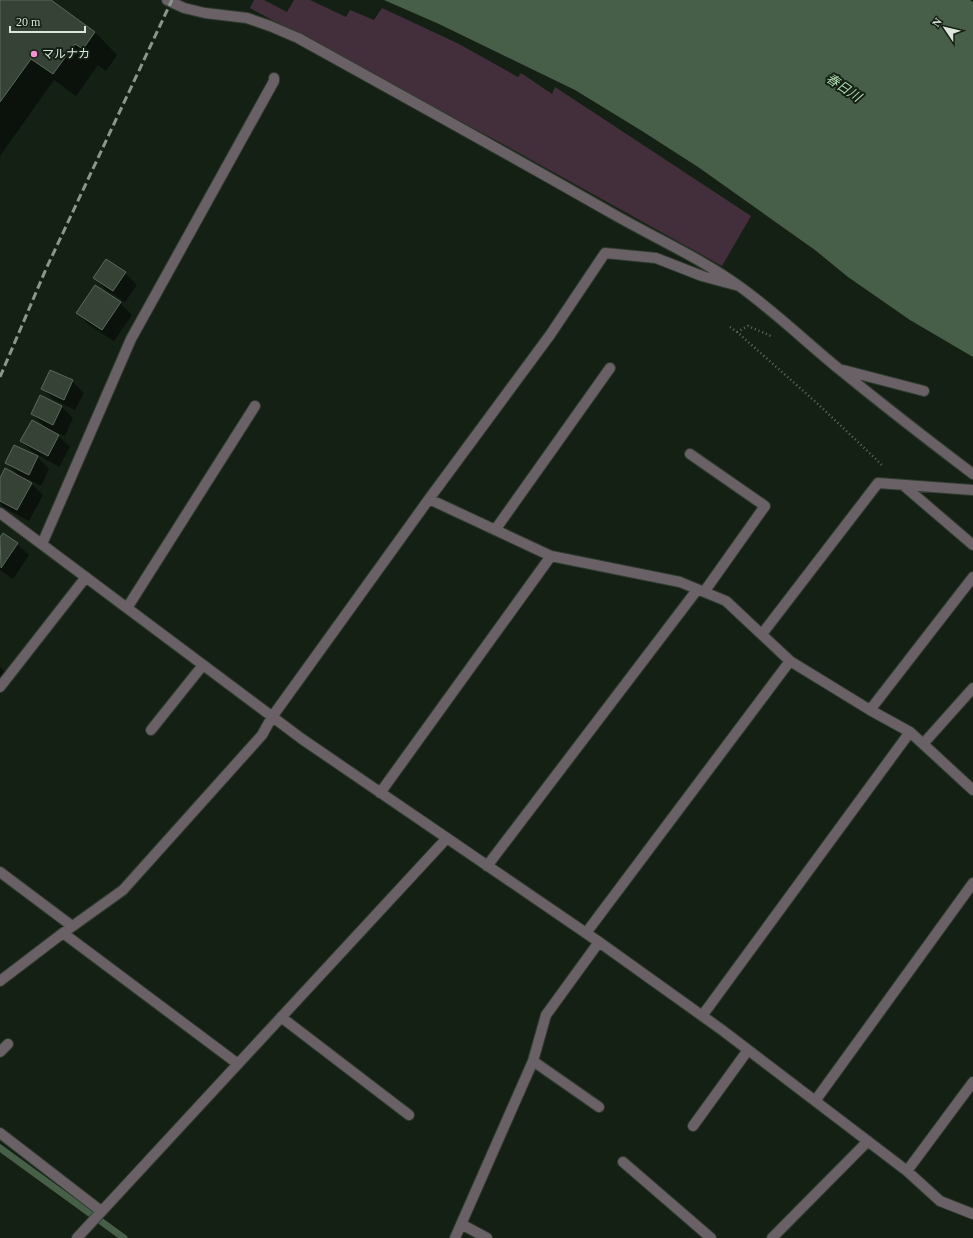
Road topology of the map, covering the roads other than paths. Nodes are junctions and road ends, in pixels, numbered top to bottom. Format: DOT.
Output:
graph roads {
  1 [pos="167,0"];
  2 [pos="274,78"];
  3 [pos="739,286"];
  4 [pos="610,368"];
  5 [pos="840,370"];
  6 [pos="924,391"];
  7 [pos="255,406"];
  8 [pos="690,454"];
  9 [pos="973,474"];
  10 [pos="903,485"];
  11 [pos="973,490"];
  12 [pos="429,498"];
  13 [pos="0,513"];
  14 [pos="495,530"];
  15 [pos="42,544"];
  16 [pos="973,545"];
  17 [pos="551,556"];
  18 [pos="86,577"];
  19 [pos="973,578"];
  20 [pos="700,591"];
  21 [pos="127,608"];
  22 [pos="762,634"];
  23 [pos="790,661"];
  24 [pos="203,665"];
  25 [pos="0,687"];
  26 [pos="973,688"];
  27 [pos="870,710"];
  28 [pos="272,717"];
  29 [pos="151,730"];
  30 [pos="910,732"];
  31 [pos="923,744"];
  32 [pos="973,790"];
  33 [pos="380,793"];
  34 [pos="447,838"];
  35 [pos="488,866"];
  36 [pos="0,872"];
  37 [pos="973,883"];
  38 [pos="72,926"];
  39 [pos="63,933"];
  40 [pos="586,933"];
  41 [pos="599,942"];
  42 [pos="0,981"];
  43 [pos="702,1016"];
  44 [pos="281,1017"];
  45 [pos="8,1044"];
  46 [pos="748,1050"];
  47 [pos="0,1052"];
  48 [pos="533,1061"];
  49 [pos="238,1064"];
  50 [pos="973,1082"];
  51 [pos="815,1101"];
  52 [pos="599,1108"];
  53 [pos="409,1115"];
  54 [pos="693,1126"];
  55 [pos="0,1133"];
  56 [pos="868,1141"];
  57 [pos="623,1162"];
  58 [pos="907,1171"];
  59 [pos="101,1211"];
  60 [pos="973,1214"];
  61 [pos="461,1224"];
  62 [pos="77,1238"];
  63 [pos="455,1238"];
  64 [pos="487,1238"];
  65 [pos="711,1238"];
  66 [pos="772,1238"];
  1 -- 3 [label="street"];
  2 -- 15 [label="street"];
  3 -- 5 [label="street"];
  3 -- 12 [label="street"];
  4 -- 14 [label="street"];
  5 -- 6 [label="street"];
  5 -- 9 [label="street"];
  7 -- 21 [label="street"];
  8 -- 20 [label="street"];
  10 -- 11 [label="street"];
  10 -- 16 [label="street"];
  10 -- 22 [label="street"];
  12 -- 14 [label="street"];
  12 -- 28 [label="street"];
  13 -- 15 [label="street"];
  14 -- 17 [label="street"];
  15 -- 18 [label="street"];
  17 -- 20 [label="street"];
  17 -- 33 [label="street"];
  18 -- 21 [label="street"];
  18 -- 25 [label="street"];
  19 -- 27 [label="street"];
  20 -- 22 [label="street"];
  20 -- 35 [label="street"];
  21 -- 24 [label="street"];
  22 -- 23 [label="street"];
  23 -- 27 [label="street"];
  23 -- 40 [label="street"];
  24 -- 28 [label="street"];
  24 -- 29 [label="street"];
  26 -- 31 [label="street"];
  27 -- 30 [label="street"];
  28 -- 33 [label="street"];
  28 -- 38 [label="street"];
  30 -- 31 [label="street"];
  30 -- 43 [label="street"];
  31 -- 32 [label="street"];
  33 -- 34 [label="street"];
  34 -- 35 [label="street"];
  34 -- 44 [label="street"];
  35 -- 40 [label="street"];
  36 -- 38 [label="street"];
  37 -- 51 [label="street"];
  38 -- 39 [label="street"];
  39 -- 42 [label="street"];
  39 -- 49 [label="street"];
  40 -- 41 [label="street"];
  41 -- 43 [label="street"];
  41 -- 48 [label="street"];
  43 -- 46 [label="street"];
  44 -- 49 [label="street"];
  44 -- 53 [label="street"];
  45 -- 47 [label="street"];
  46 -- 51 [label="street"];
  46 -- 54 [label="street"];
  48 -- 52 [label="street"];
  48 -- 61 [label="street"];
  49 -- 59 [label="street"];
  50 -- 58 [label="street"];
  51 -- 56 [label="street"];
  55 -- 59 [label="street"];
  56 -- 58 [label="street"];
  56 -- 66 [label="street"];
  57 -- 65 [label="street"];
  58 -- 60 [label="street"];
  59 -- 62 [label="street"];
  61 -- 63 [label="street"];
  61 -- 64 [label="street"];
}
